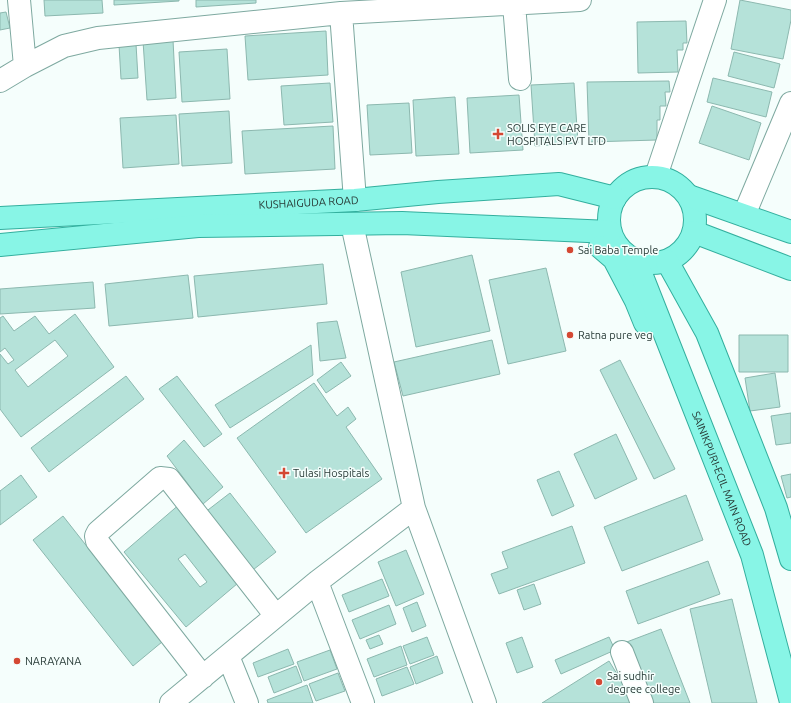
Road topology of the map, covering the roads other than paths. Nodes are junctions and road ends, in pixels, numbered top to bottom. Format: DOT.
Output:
graph roads {
  1 [pos="19,0"];
  2 [pos="580,0"];
  3 [pos="715,0"];
  4 [pos="514,4"];
  5 [pos="341,13"];
  6 [pos="25,66"];
  7 [pos="520,79"];
  8 [pos="0,81"];
  9 [pos="791,103"];
  10 [pos="656,176"];
  11 [pos="689,196"];
  12 [pos="615,198"];
  13 [pos="355,200"];
  14 [pos="744,215"];
  15 [pos="0,218"];
  16 [pos="352,224"];
  17 [pos="566,230"];
  18 [pos="610,232"];
  19 [pos="694,232"];
  20 [pos="791,232"];
  21 [pos="0,245"];
  22 [pos="636,261"];
  23 [pos="667,261"];
  24 [pos="791,269"];
  25 [pos="695,409"];
  26 [pos="414,508"];
  27 [pos="791,559"];
  28 [pos="318,582"];
  29 [pos="276,616"];
  30 [pos="622,652"];
  31 [pos="228,656"];
  32 [pos="203,677"];
  33 [pos="791,702"];
  34 [pos="171,703"];
  35 [pos="247,703"];
  36 [pos="363,703"];
  37 [pos="485,703"];
  38 [pos="642,703"];
  1 -- 6 [label="street"];
  2 -- 4 [label="street"];
  3 -- 10 [label="street"];
  4 -- 5 [label="street"];
  4 -- 7 [label="street"];
  5 -- 6 [label="street"];
  5 -- 13 [label="street"];
  6 -- 8 [label="street"];
  9 -- 14 [label="street"];
  10 -- 11 [label="main road"];
  10 -- 12 [label="main road"];
  11 -- 14 [label="main road"];
  11 -- 19 [label="main road"];
  12 -- 13 [label="main road, KUSHAIGUDA ROAD"];
  12 -- 18 [label="main road"];
  13 -- 15 [label="main road, KUSHAIGUDA ROAD"];
  14 -- 20 [label="main road"];
  16 -- 17 [label="main road, KUSHAIGUDA ROAD"];
  16 -- 21 [label="main road, KUSHAIGUDA ROAD"];
  16 -- 26 [label="street"];
  17 -- 18 [label="main road, KUSHAIGUDA ROAD"];
  17 -- 25 [label="main road"];
  18 -- 22 [label="main road"];
  19 -- 23 [label="main road"];
  19 -- 24 [label="main road"];
  22 -- 23 [label="main road"];
  22 -- 25 [label="main road, SAINIKPURI-ECIL MAIN ROAD"];
  23 -- 27 [label="main road"];
  25 -- 33 [label="main road, SAINIKPURI-ECIL MAIN ROAD"];
  26 -- 28 [label="street"];
  26 -- 37 [label="street"];
  28 -- 29 [label="street"];
  28 -- 36 [label="street"];
  29 -- 31 [label="street"];
  29 -- 32 [label="street"];
  30 -- 38 [label="street"];
  31 -- 32 [label="street"];
  31 -- 35 [label="street"];
  32 -- 34 [label="street"];
}
